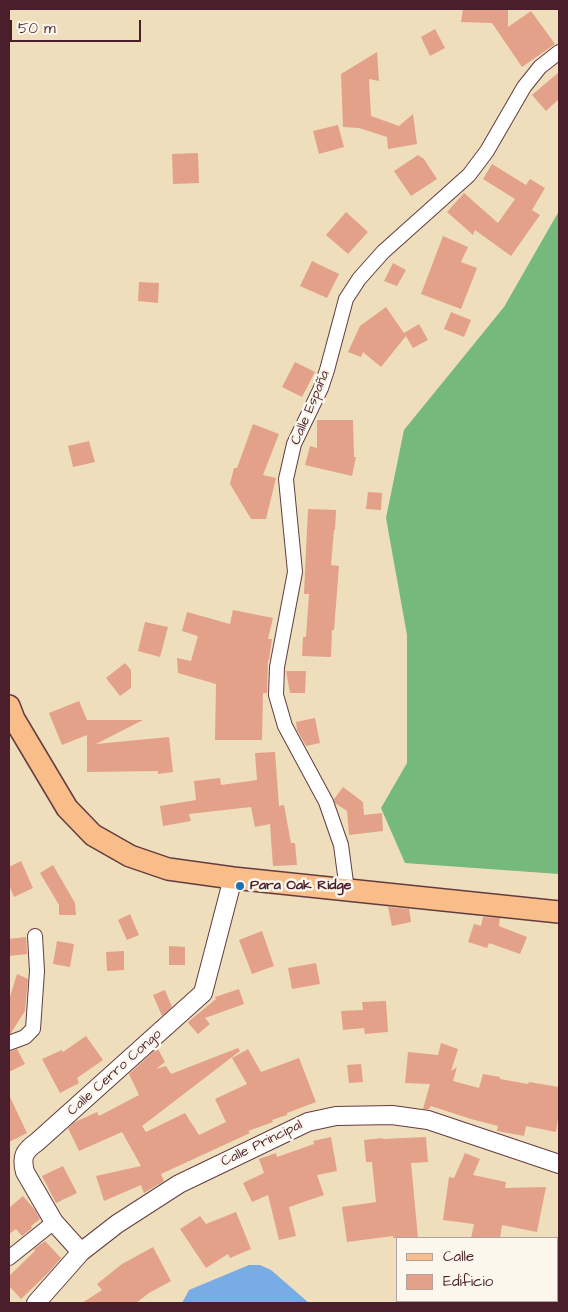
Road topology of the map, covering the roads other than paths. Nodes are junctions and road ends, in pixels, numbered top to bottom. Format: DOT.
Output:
graph roads {
  1 [pos="559,52"];
  2 [pos="9,706"];
  3 [pos="233,878"];
  4 [pos="347,890"];
  5 [pos="559,912"];
  6 [pos="35,936"];
  7 [pos="9,1043"];
  8 [pos="559,1164"];
  9 [pos="54,1222"];
  10 [pos="81,1252"];
  11 [pos="9,1258"];
  12 [pos="36,1303"];
  1 -- 4 [label="street, Calle España"];
  2 -- 3 [label="main road"];
  3 -- 4 [label="main road"];
  3 -- 9 [label="street, Calle Cerro Congo"];
  4 -- 5 [label="main road"];
  6 -- 7 [label="street"];
  8 -- 10 [label="street, Calle Principal"];
  9 -- 10 [label="street, Calle Cerro Congo"];
  9 -- 11 [label="street"];
  10 -- 12 [label="street, Calle Principal"];
}
